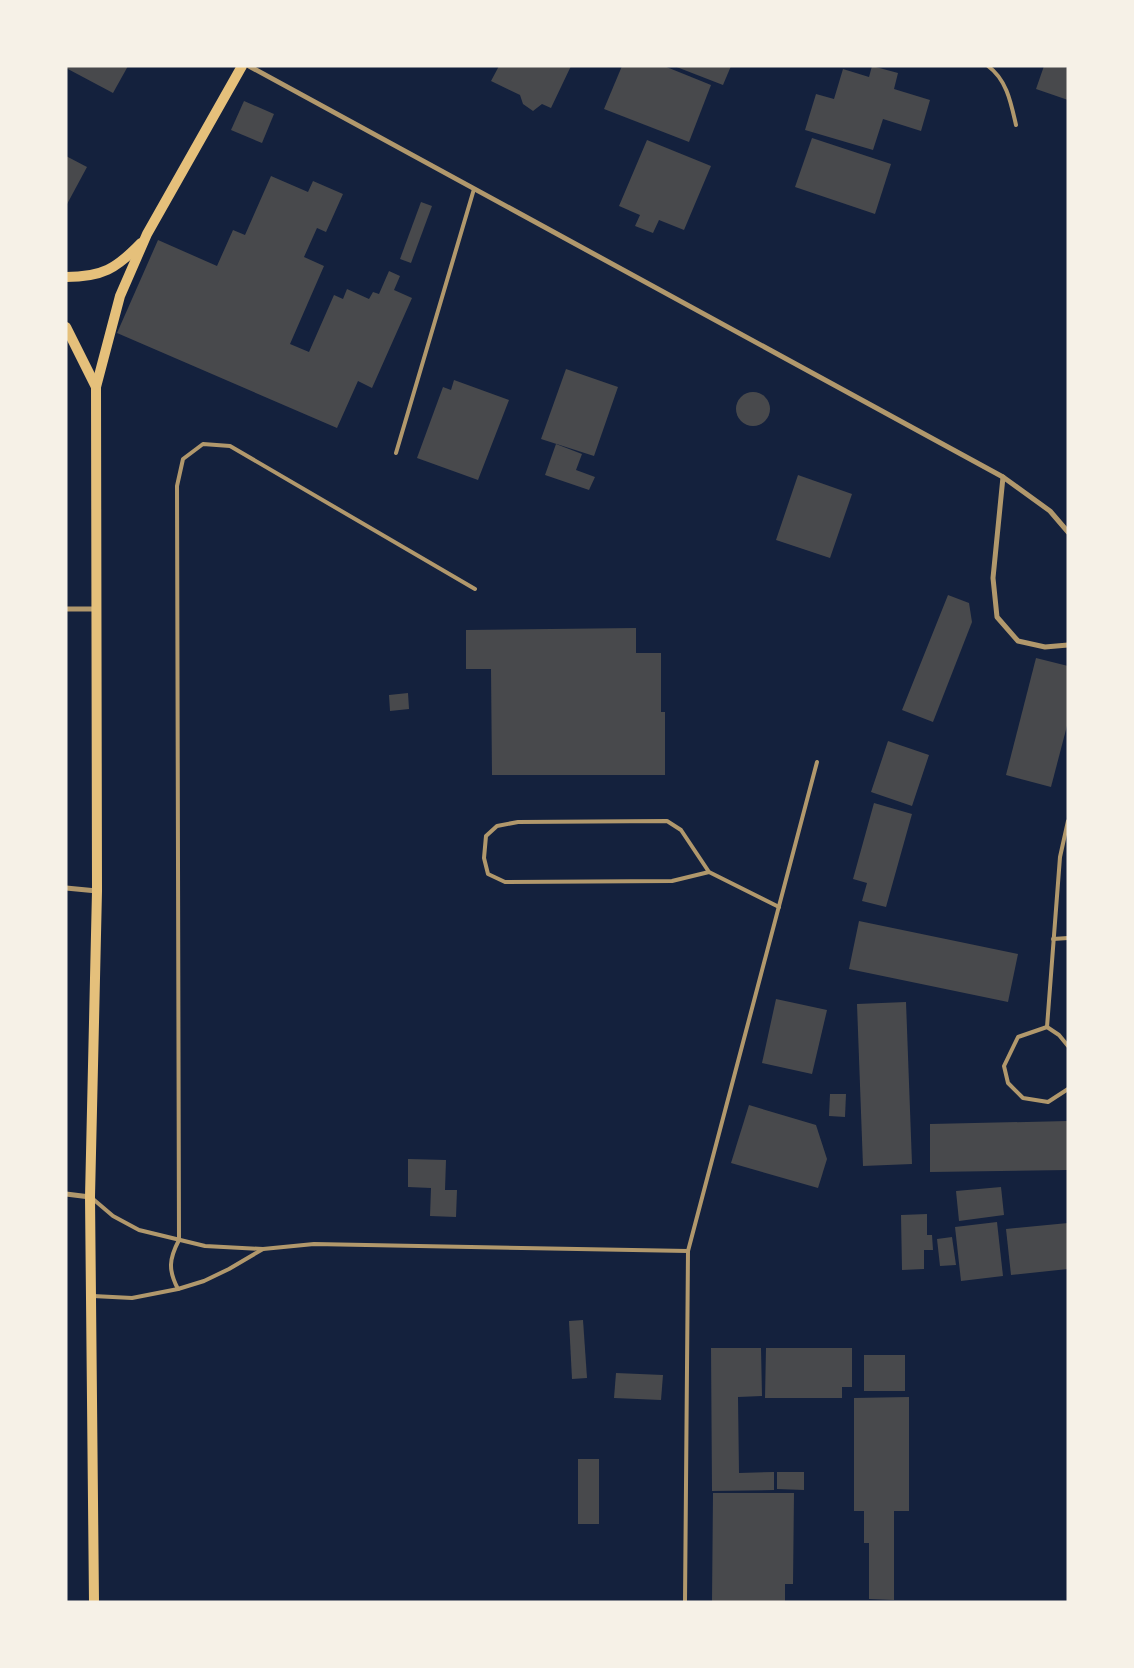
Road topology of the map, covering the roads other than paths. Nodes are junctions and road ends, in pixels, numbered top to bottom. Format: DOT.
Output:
graph roads {
  1 [pos="242,66"];
  2 [pos="249,66"];
  3 [pos="988,66"];
  4 [pos="1016,125"];
  5 [pos="474,189"];
  6 [pos="147,234"];
  7 [pos="66,277"];
  8 [pos="66,327"];
  9 [pos="96,387"];
  10 [pos="396,453"];
  11 [pos="1003,477"];
  12 [pos="1068,532"];
  13 [pos="475,589"];
  14 [pos="66,609"];
  15 [pos="97,609"];
  16 [pos="1068,645"];
  17 [pos="816,762"];
  18 [pos="1068,820"];
  19 [pos="709,872"];
  20 [pos="66,888"];
  21 [pos="96,891"];
  22 [pos="779,907"];
  23 [pos="1053,938"];
  24 [pos="1068,938"];
  25 [pos="1047,1027"];
  26 [pos="1068,1046"];
  27 [pos="1068,1089"];
  28 [pos="66,1194"];
  29 [pos="90,1198"];
  30 [pos="179,1240"];
  31 [pos="263,1249"];
  32 [pos="688,1251"];
  33 [pos="178,1289"];
  34 [pos="92,1296"];
  35 [pos="94,1602"];
  36 [pos="685,1602"];
  1 -- 6 [label="main road"];
  2 -- 5 [label="street"];
  3 -- 4 [label="lane"];
  5 -- 10 [label="lane"];
  5 -- 11 [label="street"];
  6 -- 7 [label="main road"];
  6 -- 9 [label="main road"];
  8 -- 9 [label="main road"];
  9 -- 15 [label="main road"];
  11 -- 12 [label="street"];
  11 -- 16 [label="street"];
  13 -- 30 [label="lane"];
  14 -- 15 [label="street"];
  15 -- 21 [label="main road"];
  17 -- 22 [label="lane"];
  18 -- 23 [label="lane"];
  19 -- 19 [label="lane"];
  19 -- 22 [label="lane"];
  20 -- 21 [label="street"];
  21 -- 29 [label="main road"];
  22 -- 32 [label="lane"];
  23 -- 24 [label="lane"];
  23 -- 25 [label="lane"];
  25 -- 26 [label="lane"];
  25 -- 27 [label="lane"];
  28 -- 29 [label="street"];
  29 -- 30 [label="lane"];
  29 -- 34 [label="main road"];
  30 -- 31 [label="lane"];
  30 -- 33 [label="lane"];
  31 -- 32 [label="lane"];
  31 -- 33 [label="lane"];
  32 -- 36 [label="lane"];
  33 -- 34 [label="lane"];
  34 -- 35 [label="main road"];
}
